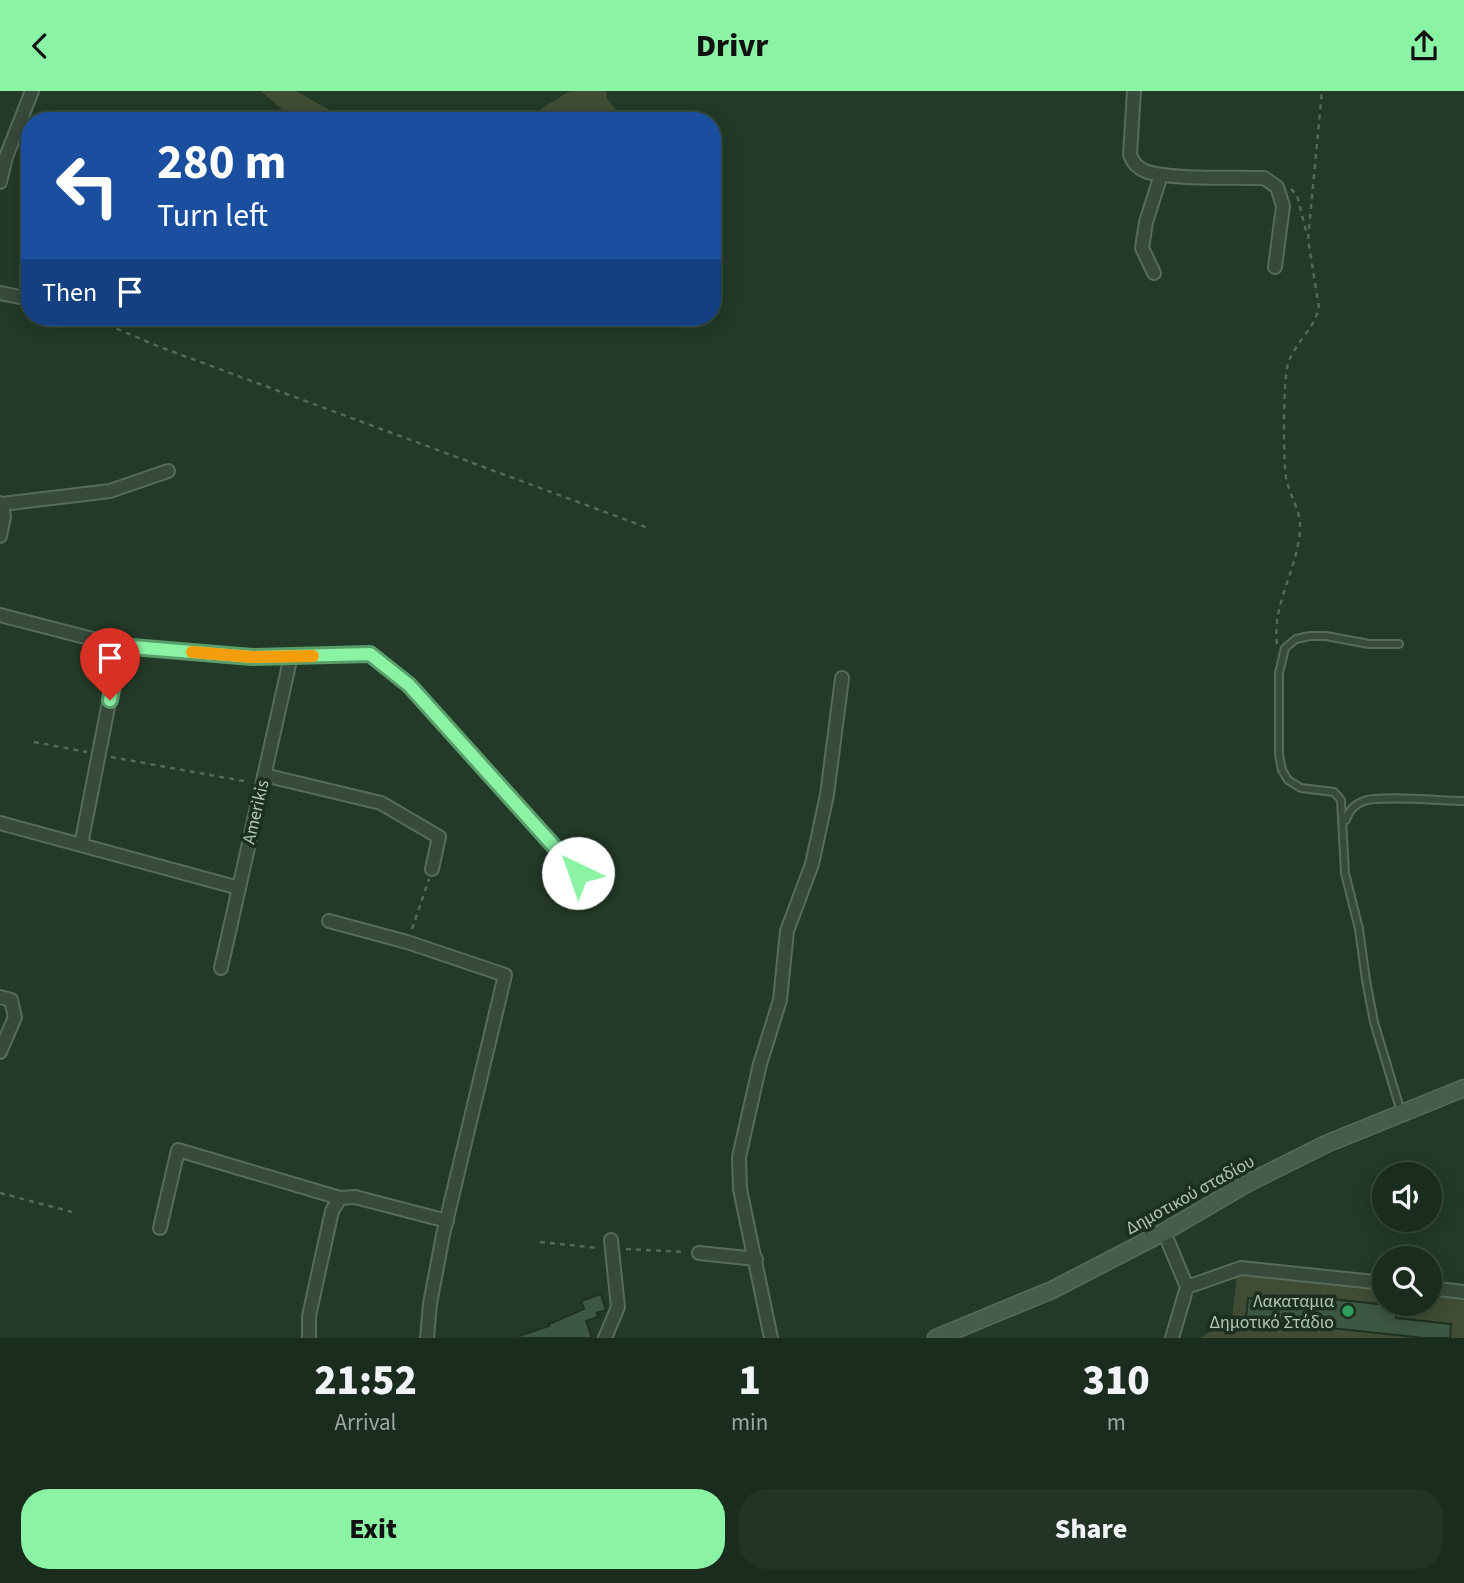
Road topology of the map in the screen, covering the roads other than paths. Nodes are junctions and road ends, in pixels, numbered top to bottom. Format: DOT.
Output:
graph roads {
  1 [pos="32,91"];
  2 [pos="1134,91"];
  3 [pos="22,112"];
  4 [pos="21,115"];
  5 [pos="3,153"];
  6 [pos="1161,174"];
  7 [pos="0,182"];
  8 [pos="1275,267"];
  9 [pos="1154,273"];
  10 [pos="0,293"];
  11 [pos="21,297"];
  12 [pos="168,471"];
  13 [pos="1,504"];
  14 [pos="0,536"];
  15 [pos="0,615"];
  16 [pos="1399,644"];
  17 [pos="120,646"];
  18 [pos="291,656"];
  19 [pos="842,678"];
  20 [pos="263,780"];
  21 [pos="1464,801"];
  22 [pos="0,823"];
  23 [pos="1343,828"];
  24 [pos="81,845"];
  25 [pos="432,869"];
  26 [pos="578,873"];
  27 [pos="239,888"];
  28 [pos="329,921"];
  29 [pos="221,968"];
  30 [pos="0,997"];
  31 [pos="0,1052"];
  32 [pos="1464,1089"];
  33 [pos="1402,1114"];
  34 [pos="340,1198"];
  35 [pos="447,1221"];
  36 [pos="160,1228"];
  37 [pos="1164,1232"];
  38 [pos="611,1240"];
  39 [pos="699,1253"];
  40 [pos="756,1259"];
  41 [pos="1372,1282"];
  42 [pos="1187,1287"];
  43 [pos="1442,1289"];
  44 [pos="1464,1292"];
  45 [pos="309,1338"];
  46 [pos="427,1338"];
  47 [pos="605,1338"];
  48 [pos="771,1338"];
  49 [pos="936,1338"];
  50 [pos="1172,1338"];
  1 -- 3 [label="street"];
  2 -- 6 [label="street"];
  4 -- 5 [label="street"];
  5 -- 7 [label="street"];
  6 -- 8 [label="street"];
  6 -- 9 [label="street"];
  10 -- 11 [label="street"];
  12 -- 13 [label="street"];
  13 -- 14 [label="street"];
  15 -- 17 [label="street"];
  16 -- 23 [label="lane"];
  17 -- 18 [label="street"];
  17 -- 24 [label="street"];
  18 -- 20 [label="street, Amerikis"];
  18 -- 26 [label="street"];
  19 -- 40 [label="street"];
  20 -- 25 [label="street"];
  20 -- 27 [label="street, Amerikis"];
  21 -- 23 [label="lane"];
  22 -- 24 [label="street"];
  23 -- 33 [label="lane"];
  24 -- 27 [label="street"];
  27 -- 29 [label="street, Amerikis"];
  28 -- 35 [label="street"];
  30 -- 31 [label="street"];
  32 -- 33 [label="main road, Δημοτικού σταδίου"];
  33 -- 37 [label="main road, Δημοτικού σταδίου"];
  34 -- 35 [label="street"];
  34 -- 36 [label="street"];
  34 -- 45 [label="street"];
  35 -- 46 [label="street"];
  37 -- 42 [label="street"];
  37 -- 49 [label="main road, Δημοτικού σταδίου"];
  38 -- 47 [label="street"];
  39 -- 40 [label="street"];
  40 -- 48 [label="street"];
  41 -- 42 [label="street"];
  42 -- 50 [label="street"];
  43 -- 44 [label="street"];
}
